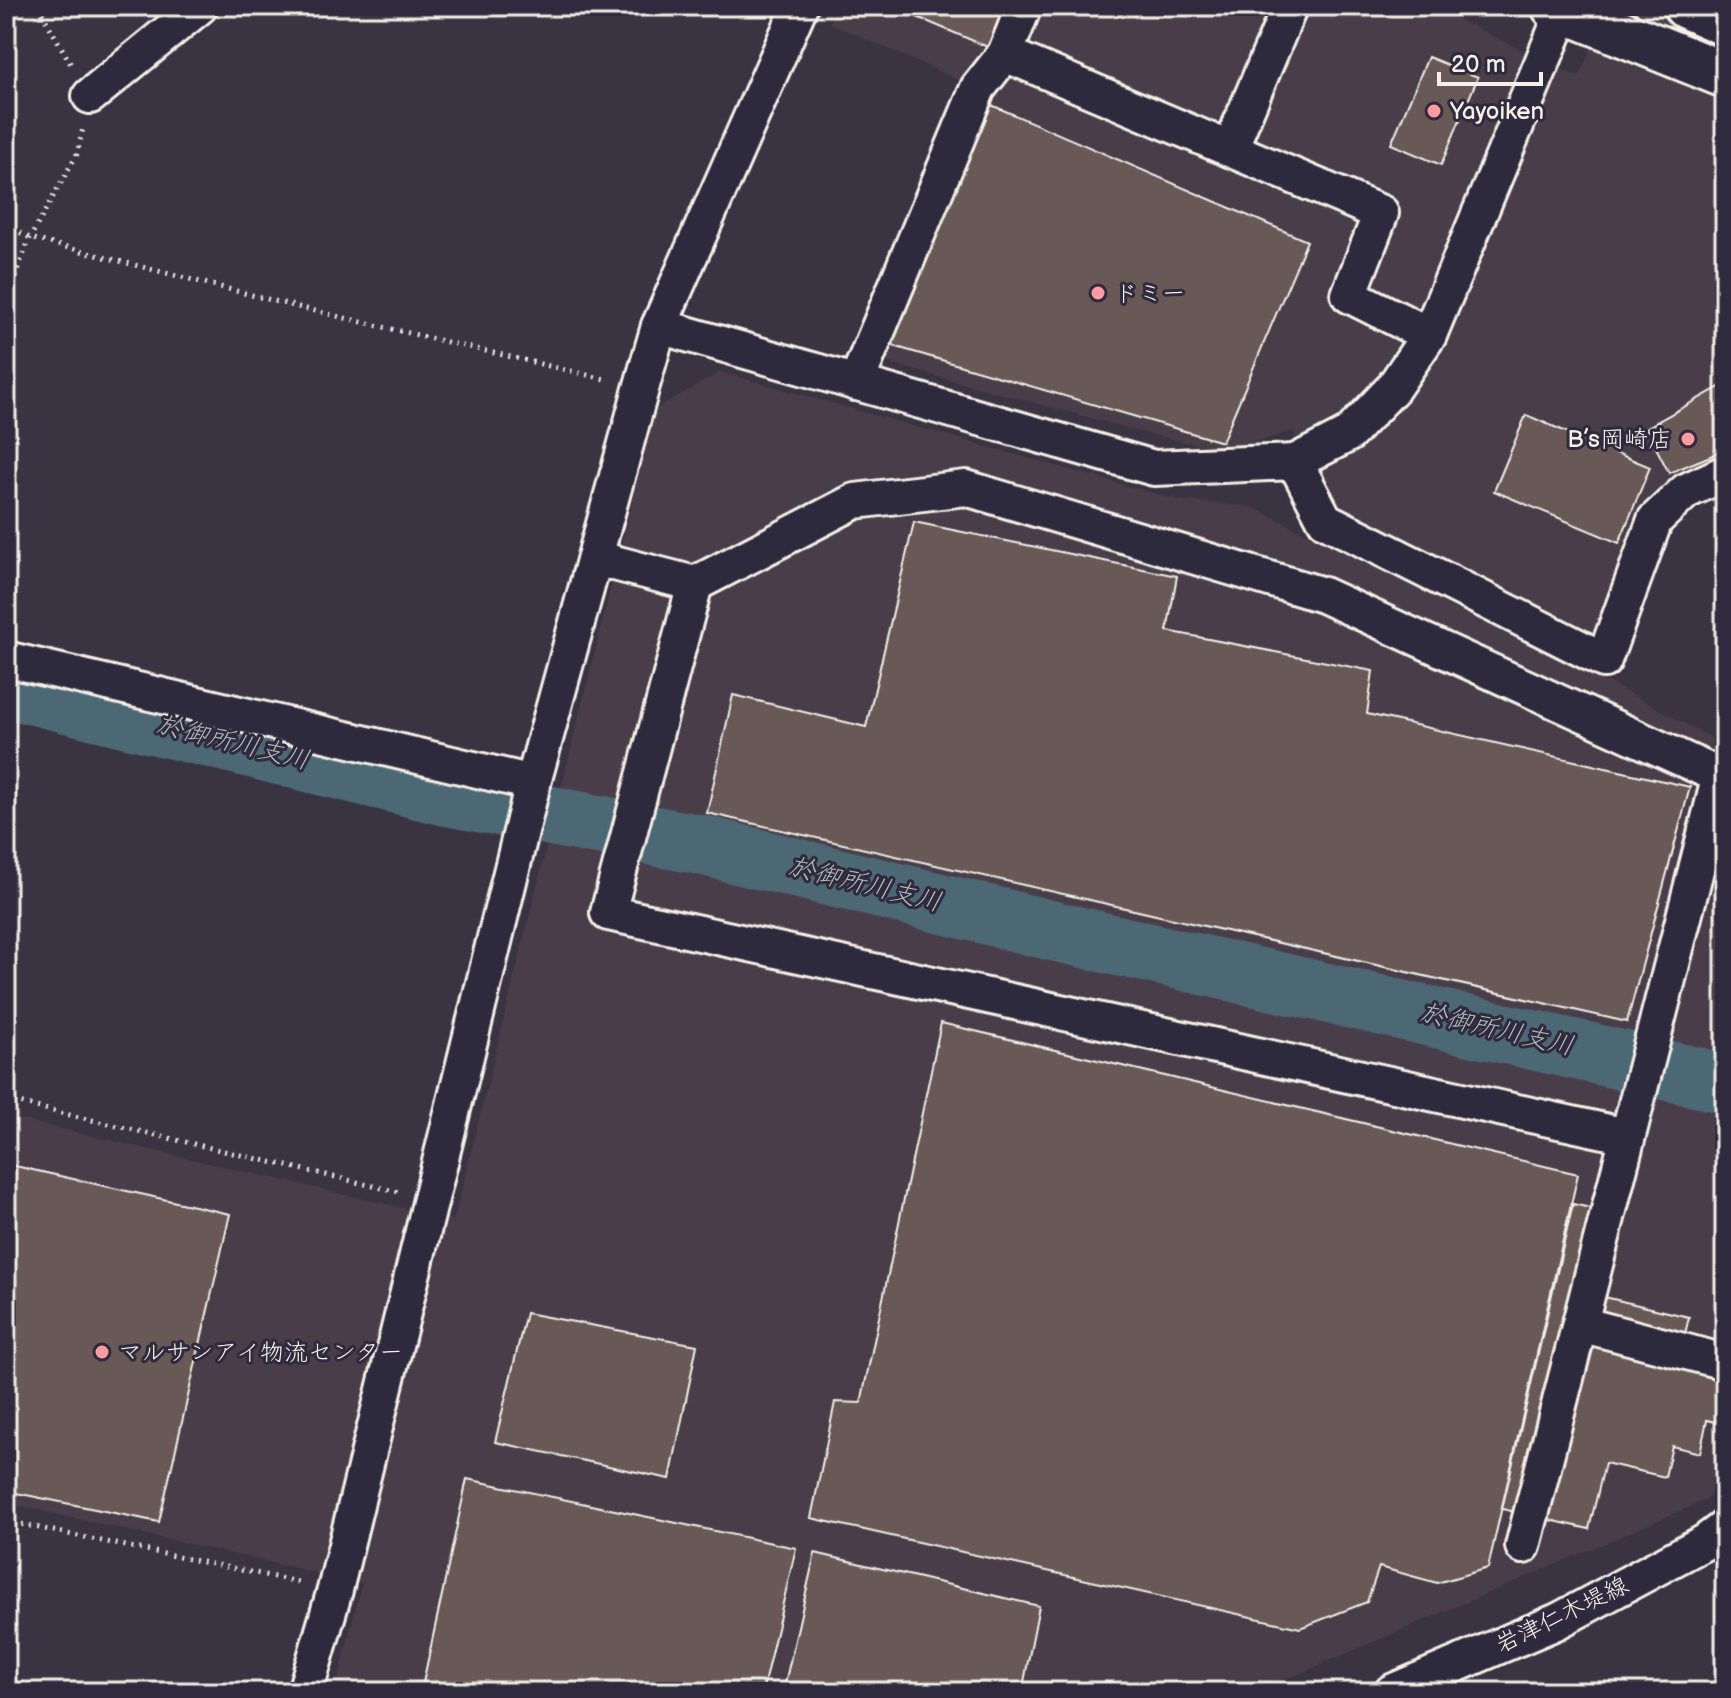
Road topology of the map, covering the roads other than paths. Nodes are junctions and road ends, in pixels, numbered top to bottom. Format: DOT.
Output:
graph roads {
  1 [pos="200,6"];
  2 [pos="800,6"];
  3 [pos="1024,6"];
  4 [pos="1290,6"];
  5 [pos="1686,6"];
  6 [pos="1559,8"];
  7 [pos="1725,23"];
  8 [pos="1005,54"];
  9 [pos="1725,75"];
  10 [pos="90,96"];
  11 [pos="1230,149"];
  12 [pos="659,326"];
  13 [pos="1429,335"];
  14 [pos="856,383"];
  15 [pos="1295,462"];
  16 [pos="1725,473"];
  17 [pos="595,558"];
  18 [pos="695,584"];
  19 [pos="6,659"];
  20 [pos="533,783"];
  21 [pos="1627,1136"];
  22 [pos="1580,1324"];
  23 [pos="1725,1362"];
  24 [pos="1725,1527"];
  25 [pos="1523,1546"];
  26 [pos="305,1692"];
  27 [pos="1392,1692"];
  1 -- 10 [label="street"];
  2 -- 12 [label="street"];
  3 -- 8 [label="street"];
  4 -- 11 [label="street"];
  5 -- 7 [label="highway"];
  6 -- 9 [label="highway"];
  6 -- 13 [label="street"];
  8 -- 11 [label="street"];
  8 -- 14 [label="street"];
  11 -- 13 [label="street"];
  12 -- 14 [label="street"];
  12 -- 17 [label="street"];
  13 -- 15 [label="street"];
  14 -- 15 [label="street"];
  15 -- 16 [label="street"];
  17 -- 18 [label="street"];
  17 -- 20 [label="street"];
  18 -- 21 [label="street"];
  18 -- 21 [label="street"];
  19 -- 20 [label="street"];
  20 -- 26 [label="street"];
  21 -- 22 [label="street"];
  22 -- 23 [label="street"];
  22 -- 25 [label="street"];
  24 -- 27 [label="street, 岩津仁木堤線"];
}
